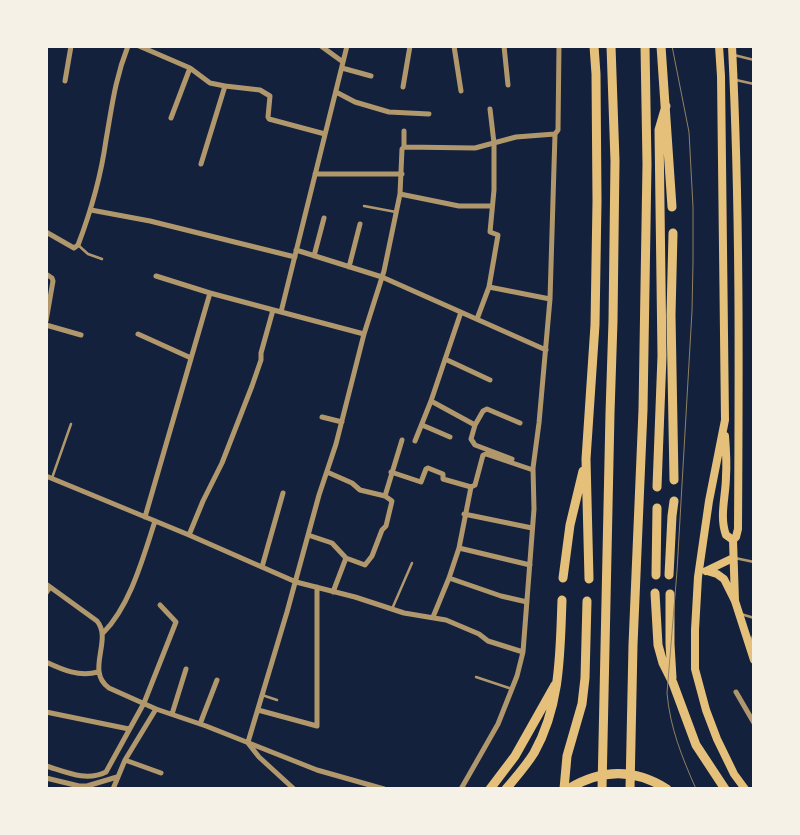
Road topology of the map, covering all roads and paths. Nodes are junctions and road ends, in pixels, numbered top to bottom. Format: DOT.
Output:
graph roads {
  1 [pos="71,46"];
  2 [pos="128,46"];
  3 [pos="139,46"];
  4 [pos="321,46"];
  5 [pos="348,46"];
  6 [pos="410,46"];
  7 [pos="454,46"];
  8 [pos="504,46"];
  9 [pos="559,46"];
  10 [pos="594,46"];
  11 [pos="611,46"];
  12 [pos="644,46"];
  13 [pos="661,46"];
  14 [pos="719,46"];
  15 [pos="732,50"];
  16 [pos="754,60"];
  17 [pos="342,65"];
  18 [pos="190,68"];
  19 [pos="371,76"];
  20 [pos="734,80"];
  21 [pos="65,81"];
  22 [pos="754,84"];
  23 [pos="508,85"];
  24 [pos="225,86"];
  25 [pos="403,87"];
  26 [pos="461,91"];
  27 [pos="336,92"];
  28 [pos="666,106"];
  29 [pos="490,109"];
  30 [pos="429,114"];
  31 [pos="171,118"];
  32 [pos="404,130"];
  33 [pos="325,134"];
  34 [pos="555,134"];
  35 [pos="494,143"];
  36 [pos="404,147"];
  37 [pos="200,164"];
  38 [pos="315,174"];
  39 [pos="402,174"];
  40 [pos="400,194"];
  41 [pos="364,206"];
  42 [pos="492,206"];
  43 [pos="672,207"];
  44 [pos="91,210"];
  45 [pos="396,212"];
  46 [pos="324,218"];
  47 [pos="360,224"];
  48 [pos="46,232"];
  49 [pos="673,233"];
  50 [pos="78,245"];
  51 [pos="296,250"];
  52 [pos="314,256"];
  53 [pos="295,257"];
  54 [pos="102,259"];
  55 [pos="349,267"];
  56 [pos="46,274"];
  57 [pos="156,276"];
  58 [pos="382,277"];
  59 [pos="489,287"];
  60 [pos="210,292"];
  61 [pos="550,299"];
  62 [pos="273,310"];
  63 [pos="281,312"];
  64 [pos="461,312"];
  65 [pos="477,319"];
  66 [pos="46,321"];
  67 [pos="46,325"];
  68 [pos="138,334"];
  69 [pos="364,334"];
  70 [pos="81,335"];
  71 [pos="546,350"];
  72 [pos="191,358"];
  73 [pos="445,360"];
  74 [pos="490,380"];
  75 [pos="431,401"];
  76 [pos="322,417"];
  77 [pos="725,420"];
  78 [pos="342,422"];
  79 [pos="520,423"];
  80 [pos="72,424"];
  81 [pos="422,425"];
  82 [pos="475,425"];
  83 [pos="450,437"];
  84 [pos="402,440"];
  85 [pos="415,441"];
  86 [pos="586,459"];
  87 [pos="533,469"];
  88 [pos="327,472"];
  89 [pos="392,472"];
  90 [pos="49,477"];
  91 [pos="674,480"];
  92 [pos="471,487"];
  93 [pos="657,487"];
  94 [pos="282,493"];
  95 [pos="385,496"];
  96 [pos="674,501"];
  97 [pos="657,508"];
  98 [pos="464,514"];
  99 [pos="145,517"];
  100 [pos="156,521"];
  101 [pos="532,528"];
  102 [pos="190,535"];
  103 [pos="308,536"];
  104 [pos="733,540"];
  105 [pos="459,548"];
  106 [pos="346,558"];
  107 [pos="733,558"];
  108 [pos="754,562"];
  109 [pos="412,563"];
  110 [pos="530,565"];
  111 [pos="262,567"];
  112 [pos="707,571"];
  113 [pos="656,575"];
  114 [pos="669,575"];
  115 [pos="698,576"];
  116 [pos="449,578"];
  117 [pos="563,578"];
  118 [pos="589,578"];
  119 [pos="296,582"];
  120 [pos="48,586"];
  121 [pos="317,587"];
  122 [pos="334,592"];
  123 [pos="46,593"];
  124 [pos="655,593"];
  125 [pos="670,594"];
  126 [pos="562,600"];
  127 [pos="587,601"];
  128 [pos="735,601"];
  129 [pos="527,602"];
  130 [pos="160,605"];
  131 [pos="392,609"];
  132 [pos="738,613"];
  133 [pos="433,617"];
  134 [pos="754,618"];
  135 [pos="754,632"];
  136 [pos="103,633"];
  137 [pos="750,650"];
  138 [pos="523,652"];
  139 [pos="754,660"];
  140 [pos="46,662"];
  141 [pos="186,669"];
  142 [pos="98,672"];
  143 [pos="476,677"];
  144 [pos="217,680"];
  145 [pos="558,680"];
  146 [pos="673,683"];
  147 [pos="512,689"];
  148 [pos="736,692"];
  149 [pos="262,695"];
  150 [pos="277,700"];
  151 [pos="144,704"];
  152 [pos="156,709"];
  153 [pos="258,710"];
  154 [pos="46,712"];
  155 [pos="172,714"];
  156 [pos="754,723"];
  157 [pos="200,724"];
  158 [pos="129,728"];
  159 [pos="248,742"];
  160 [pos="125,760"];
  161 [pos="46,766"];
  162 [pos="161,773"];
  163 [pos="117,777"];
  164 [pos="46,778"];
  165 [pos="113,789"];
  166 [pos="294,789"];
  167 [pos="384,789"];
  168 [pos="461,789"];
  169 [pos="490,789"];
  170 [pos="506,789"];
  171 [pos="566,789"];
  172 [pos="602,789"];
  173 [pos="630,789"];
  174 [pos="668,789"];
  175 [pos="726,789"];
  176 [pos="745,789"];
  1 -- 21 [label="street"];
  2 -- 44 [label="street"];
  3 -- 18 [label="street"];
  4 -- 17 [label="street"];
  5 -- 17 [label="street"];
  6 -- 25 [label="street"];
  7 -- 26 [label="street"];
  8 -- 23 [label="street"];
  9 -- 34 [label="street"];
  10 -- 86 [label="highway"];
  11 -- 172 [label="highway"];
  12 -- 173 [label="highway"];
  13 -- 28 [label="highway"];
  14 -- 77 [label="main road"];
  15 -- 16 [label="lane"];
  15 -- 20 [label="main road"];
  17 -- 19 [label="street"];
  17 -- 27 [label="street"];
  18 -- 24 [label="street"];
  18 -- 31 [label="street"];
  20 -- 22 [label="lane"];
  20 -- 104 [label="main road"];
  24 -- 33 [label="street"];
  24 -- 37 [label="street"];
  27 -- 30 [label="street"];
  27 -- 33 [label="street"];
  28 -- 43 [label="highway"];
  28 -- 93 [label="highway"];
  29 -- 35 [label="street"];
  32 -- 36 [label="street"];
  33 -- 38 [label="street"];
  34 -- 35 [label="street"];
  34 -- 61 [label="street"];
  35 -- 36 [label="street"];
  35 -- 42 [label="street"];
  36 -- 39 [label="street"];
  38 -- 39 [label="street"];
  38 -- 51 [label="street"];
  39 -- 40 [label="street"];
  40 -- 42 [label="street"];
  40 -- 45 [label="street"];
  41 -- 45 [label="lane"];
  42 -- 59 [label="street"];
  44 -- 50 [label="street"];
  44 -- 53 [label="street"];
  45 -- 58 [label="street"];
  46 -- 52 [label="street"];
  47 -- 55 [label="street"];
  48 -- 50 [label="street"];
  49 -- 91 [label="highway"];
  50 -- 54 [label="lane"];
  51 -- 52 [label="street"];
  51 -- 53 [label="street"];
  52 -- 55 [label="street"];
  53 -- 63 [label="street"];
  55 -- 58 [label="street"];
  56 -- 66 [label="street"];
  57 -- 60 [label="street"];
  58 -- 64 [label="street"];
  58 -- 69 [label="street"];
  59 -- 61 [label="street"];
  59 -- 65 [label="street"];
  60 -- 62 [label="street"];
  60 -- 72 [label="street"];
  61 -- 71 [label="street"];
  62 -- 63 [label="street"];
  62 -- 102 [label="street"];
  63 -- 69 [label="street"];
  64 -- 65 [label="street"];
  64 -- 73 [label="street"];
  65 -- 71 [label="street"];
  67 -- 70 [label="street"];
  68 -- 72 [label="street"];
  69 -- 78 [label="street"];
  71 -- 87 [label="street"];
  72 -- 99 [label="street"];
  73 -- 74 [label="street"];
  73 -- 75 [label="street"];
  75 -- 81 [label="street"];
  75 -- 82 [label="street"];
  76 -- 78 [label="street"];
  77 -- 104 [label="main road"];
  77 -- 115 [label="main road"];
  78 -- 88 [label="street"];
  79 -- 82 [label="street"];
  80 -- 90 [label="lane"];
  81 -- 83 [label="street"];
  81 -- 85 [label="street"];
  82 -- 87 [label="street"];
  84 -- 89 [label="street"];
  86 -- 117 [label="highway"];
  86 -- 118 [label="highway"];
  87 -- 92 [label="street"];
  87 -- 101 [label="street"];
  88 -- 95 [label="street"];
  88 -- 103 [label="street"];
  89 -- 92 [label="street"];
  89 -- 95 [label="street"];
  90 -- 99 [label="street"];
  92 -- 98 [label="street"];
  94 -- 111 [label="street"];
  95 -- 106 [label="street"];
  96 -- 114 [label="highway"];
  97 -- 113 [label="highway"];
  98 -- 101 [label="street"];
  98 -- 105 [label="street"];
  99 -- 100 [label="street"];
  100 -- 102 [label="street"];
  100 -- 136 [label="street"];
  101 -- 110 [label="street"];
  102 -- 111 [label="street"];
  103 -- 106 [label="street"];
  103 -- 119 [label="street"];
  104 -- 107 [label="main road"];
  105 -- 110 [label="street"];
  105 -- 116 [label="street"];
  106 -- 122 [label="street"];
  107 -- 108 [label="lane"];
  107 -- 112 [label="main road"];
  107 -- 128 [label="main road"];
  109 -- 131 [label="lane"];
  110 -- 129 [label="street"];
  111 -- 119 [label="street"];
  112 -- 115 [label="main road"];
  112 -- 128 [label="main road"];
  115 -- 176 [label="main road"];
  116 -- 129 [label="street"];
  116 -- 133 [label="street"];
  119 -- 121 [label="street"];
  119 -- 149 [label="street"];
  120 -- 123 [label="street"];
  120 -- 136 [label="street"];
  121 -- 122 [label="street"];
  121 -- 153 [label="street"];
  122 -- 131 [label="street"];
  124 -- 146 [label="highway"];
  125 -- 146 [label="highway"];
  126 -- 145 [label="highway"];
  127 -- 171 [label="highway"];
  128 -- 132 [label="main road"];
  129 -- 138 [label="street"];
  130 -- 151 [label="street"];
  131 -- 133 [label="street"];
  132 -- 134 [label="lane"];
  132 -- 137 [label="main road"];
  133 -- 138 [label="street"];
  135 -- 137 [label="lane"];
  136 -- 142 [label="street"];
  137 -- 139 [label="main road"];
  138 -- 147 [label="street"];
  140 -- 142 [label="street"];
  141 -- 155 [label="street"];
  142 -- 151 [label="street"];
  143 -- 147 [label="lane"];
  144 -- 157 [label="street"];
  145 -- 169 [label="highway"];
  145 -- 170 [label="highway"];
  146 -- 175 [label="highway"];
  147 -- 168 [label="street"];
  148 -- 156 [label="street"];
  149 -- 150 [label="lane"];
  149 -- 153 [label="street"];
  151 -- 152 [label="street"];
  151 -- 158 [label="street"];
  152 -- 155 [label="street"];
  152 -- 160 [label="street"];
  153 -- 159 [label="street"];
  154 -- 158 [label="street"];
  155 -- 157 [label="street"];
  157 -- 159 [label="street"];
  158 -- 161 [label="street"];
  159 -- 166 [label="street"];
  159 -- 167 [label="street"];
  160 -- 162 [label="street"];
  160 -- 163 [label="street"];
  163 -- 164 [label="street"];
  163 -- 165 [label="street"];
  171 -- 174 [label="highway"];
}
